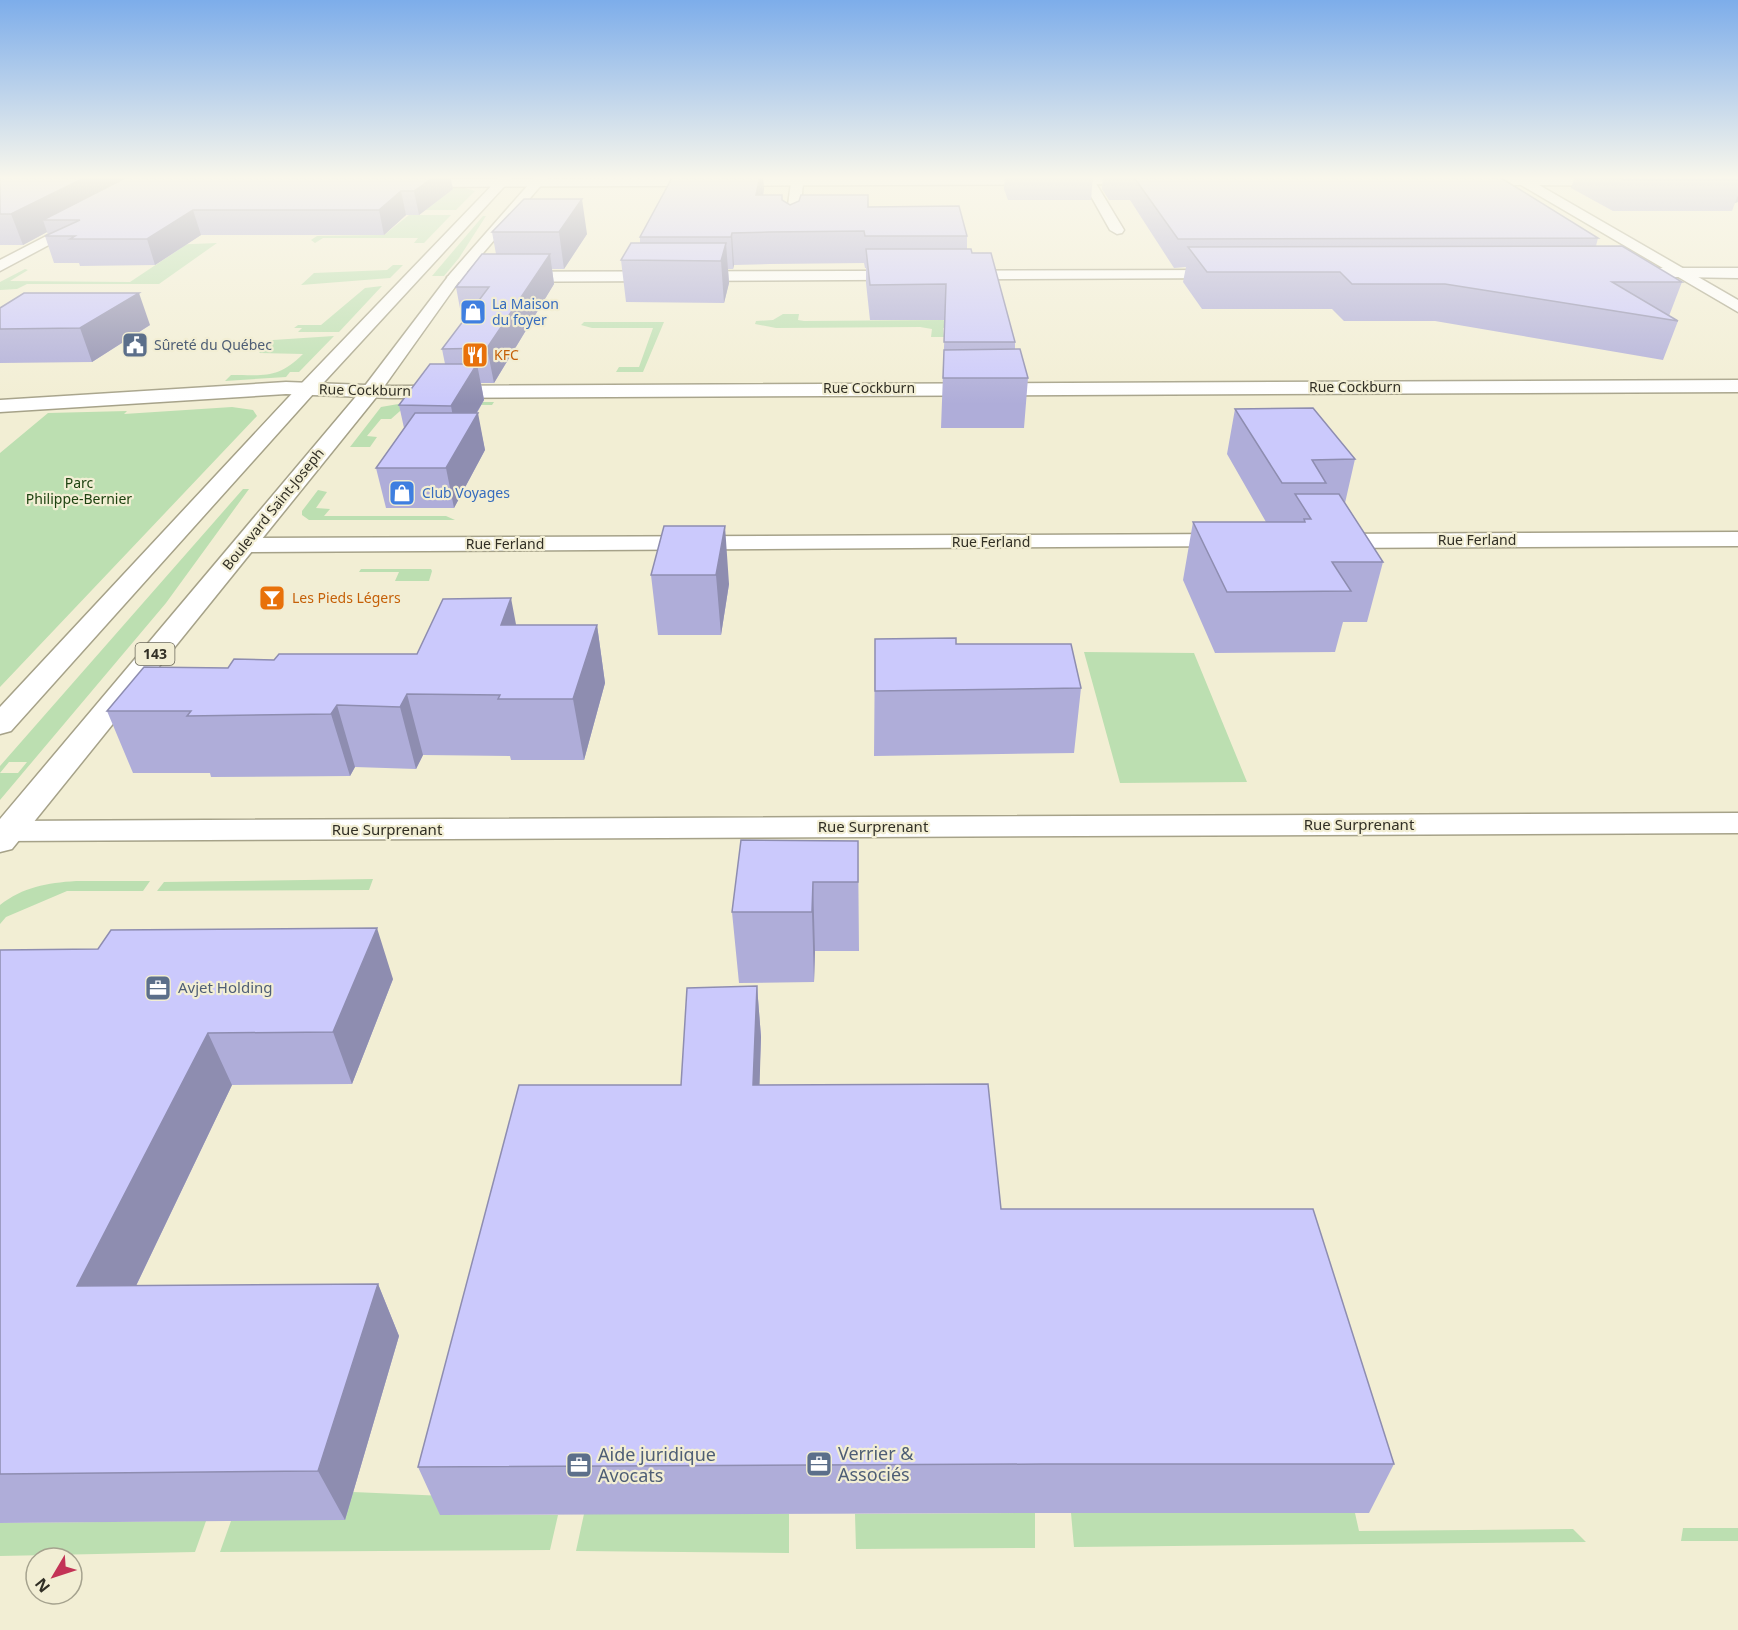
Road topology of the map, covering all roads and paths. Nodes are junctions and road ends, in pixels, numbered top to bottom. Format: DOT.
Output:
graph roads {
  1 [pos="26,252"];
  2 [pos="435,252"];
  3 [pos="477,252"];
  4 [pos="1643,252"];
  5 [pos="0,266"];
  6 [pos="1608,273"];
  7 [pos="1678,273"];
  8 [pos="1738,273"];
  9 [pos="1250,275"];
  10 [pos="455,277"];
  11 [pos="1738,308"];
  12 [pos="1738,386"];
  13 [pos="307,389"];
  14 [pos="371,391"];
  15 [pos="0,406"];
  16 [pos="1738,539"];
  17 [pos="1256,541"];
  18 [pos="1300,541"];
  19 [pos="245,545"];
  20 [pos="0,725"];
  21 [pos="1738,823"];
  22 [pos="4,836"];
  1 -- 5 [label="street"];
  2 -- 13 [label="street"];
  3 -- 10 [label="street, Boulevard Saint-Joseph / 143"];
  4 -- 7 [label="street"];
  6 -- 7 [label="street"];
  7 -- 8 [label="street"];
  7 -- 11 [label="street"];
  9 -- 10 [label="street"];
  10 -- 14 [label="street, Boulevard Saint-Joseph / 143"];
  12 -- 14 [label="street, Rue Cockburn"];
  13 -- 14 [label="street, Rue Cockburn"];
  13 -- 15 [label="street, Rue Cockburn"];
  13 -- 20 [label="street"];
  14 -- 19 [label="street, Boulevard Saint-Joseph / 143"];
  16 -- 18 [label="street, Rue Ferland"];
  17 -- 19 [label="street, Rue Ferland"];
  19 -- 22 [label="street, Boulevard Saint-Joseph / 143"];
  21 -- 22 [label="street, Rue Surprenant"];
}
